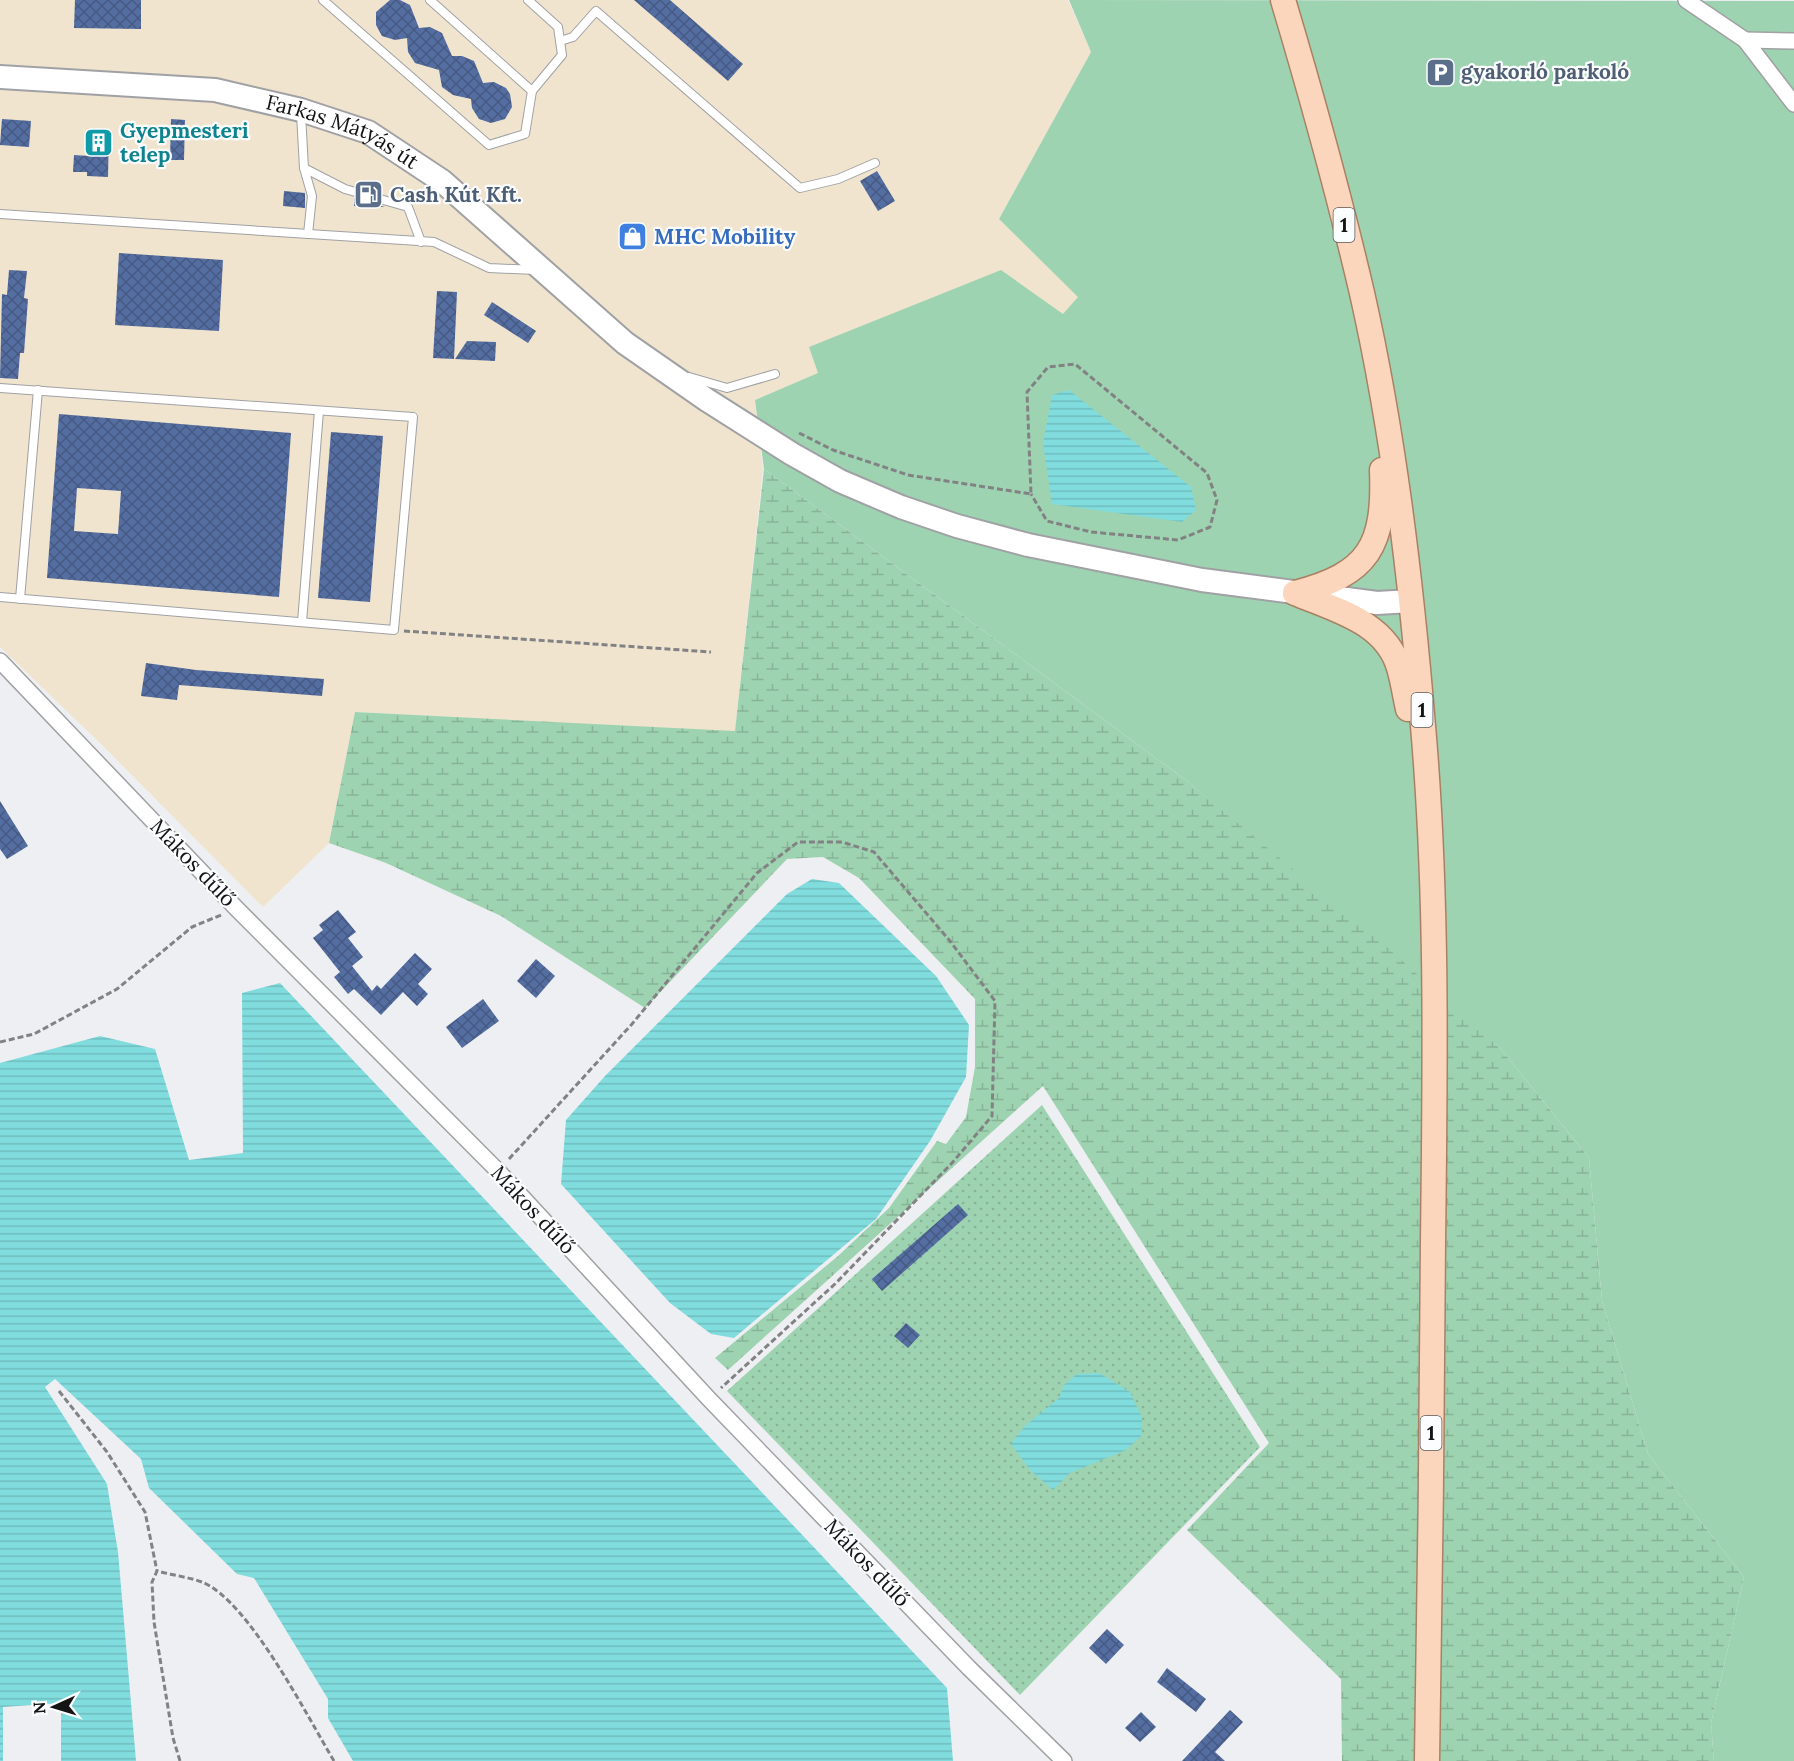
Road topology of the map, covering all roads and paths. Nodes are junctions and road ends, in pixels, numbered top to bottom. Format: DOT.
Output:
graph roads {
  1 [pos="323,0"];
  2 [pos="430,0"];
  3 [pos="528,0"];
  4 [pos="1283,0"];
  5 [pos="1686,0"];
  6 [pos="1745,40"];
  7 [pos="560,41"];
  8 [pos="1794,41"];
  9 [pos="0,77"];
  10 [pos="532,91"];
  11 [pos="1794,104"];
  12 [pos="301,110"];
  13 [pos="875,163"];
  14 [pos="304,168"];
  15 [pos="0,214"];
  16 [pos="308,234"];
  17 [pos="421,242"];
  18 [pos="545,271"];
  19 [pos="664,371"];
  20 [pos="775,374"];
  21 [pos="0,388"];
  22 [pos="38,390"];
  23 [pos="319,411"];
  24 [pos="793,430"];
  25 [pos="1389,489"];
  26 [pos="1030,494"];
  27 [pos="1295,593"];
  28 [pos="0,597"];
  29 [pos="20,599"];
  30 [pos="1411,601"];
  31 [pos="302,622"];
  32 [pos="394,630"];
  33 [pos="711,652"];
  34 [pos="0,661"];
  35 [pos="1429,820"];
  36 [pos="236,908"];
  37 [pos="0,1042"];
  38 [pos="498,1172"];
  39 [pos="59,1391"];
  40 [pos="709,1399"];
  41 [pos="157,1571"];
  42 [pos="180,1761"];
  43 [pos="333,1761"];
  44 [pos="1064,1761"];
  45 [pos="1428,1761"];
  1 -- 10 [label="lane"];
  2 -- 10 [label="lane"];
  3 -- 7 [label="lane"];
  4 -- 25 [label="main road, 1"];
  5 -- 6 [label="street"];
  6 -- 8 [label="street"];
  6 -- 11 [label="street"];
  7 -- 10 [label="lane"];
  7 -- 13 [label="lane"];
  9 -- 12 [label="street, Farkas Mátyás út"];
  12 -- 14 [label="lane"];
  12 -- 18 [label="street, Farkas Mátyás út"];
  14 -- 16 [label="lane"];
  14 -- 17 [label="lane"];
  15 -- 16 [label="lane"];
  16 -- 17 [label="lane"];
  17 -- 18 [label="lane"];
  18 -- 19 [label="street, Farkas Mátyás út"];
  19 -- 20 [label="lane"];
  19 -- 27 [label="street, Farkas Mátyás út"];
  21 -- 22 [label="lane"];
  22 -- 23 [label="lane"];
  22 -- 29 [label="lane"];
  23 -- 31 [label="lane"];
  23 -- 32 [label="lane"];
  24 -- 26 [label="path"];
  25 -- 27 [label="main road"];
  25 -- 30 [label="main road, 1"];
  26 -- 26 [label="path"];
  27 -- 30 [label="street, Farkas Mátyás út"];
  27 -- 35 [label="main road"];
  28 -- 29 [label="lane"];
  29 -- 31 [label="lane"];
  30 -- 35 [label="main road, 1"];
  31 -- 32 [label="lane"];
  32 -- 33 [label="path"];
  34 -- 36 [label="street, Mákos dűlő"];
  35 -- 45 [label="main road, 1"];
  36 -- 37 [label="path"];
  36 -- 38 [label="street, Mákos dűlő"];
  38 -- 40 [label="street, Mákos dűlő"];
  38 -- 40 [label="path"];
  39 -- 41 [label="path"];
  40 -- 44 [label="street, Mákos dűlő"];
  41 -- 42 [label="path"];
  41 -- 43 [label="path"];
}
